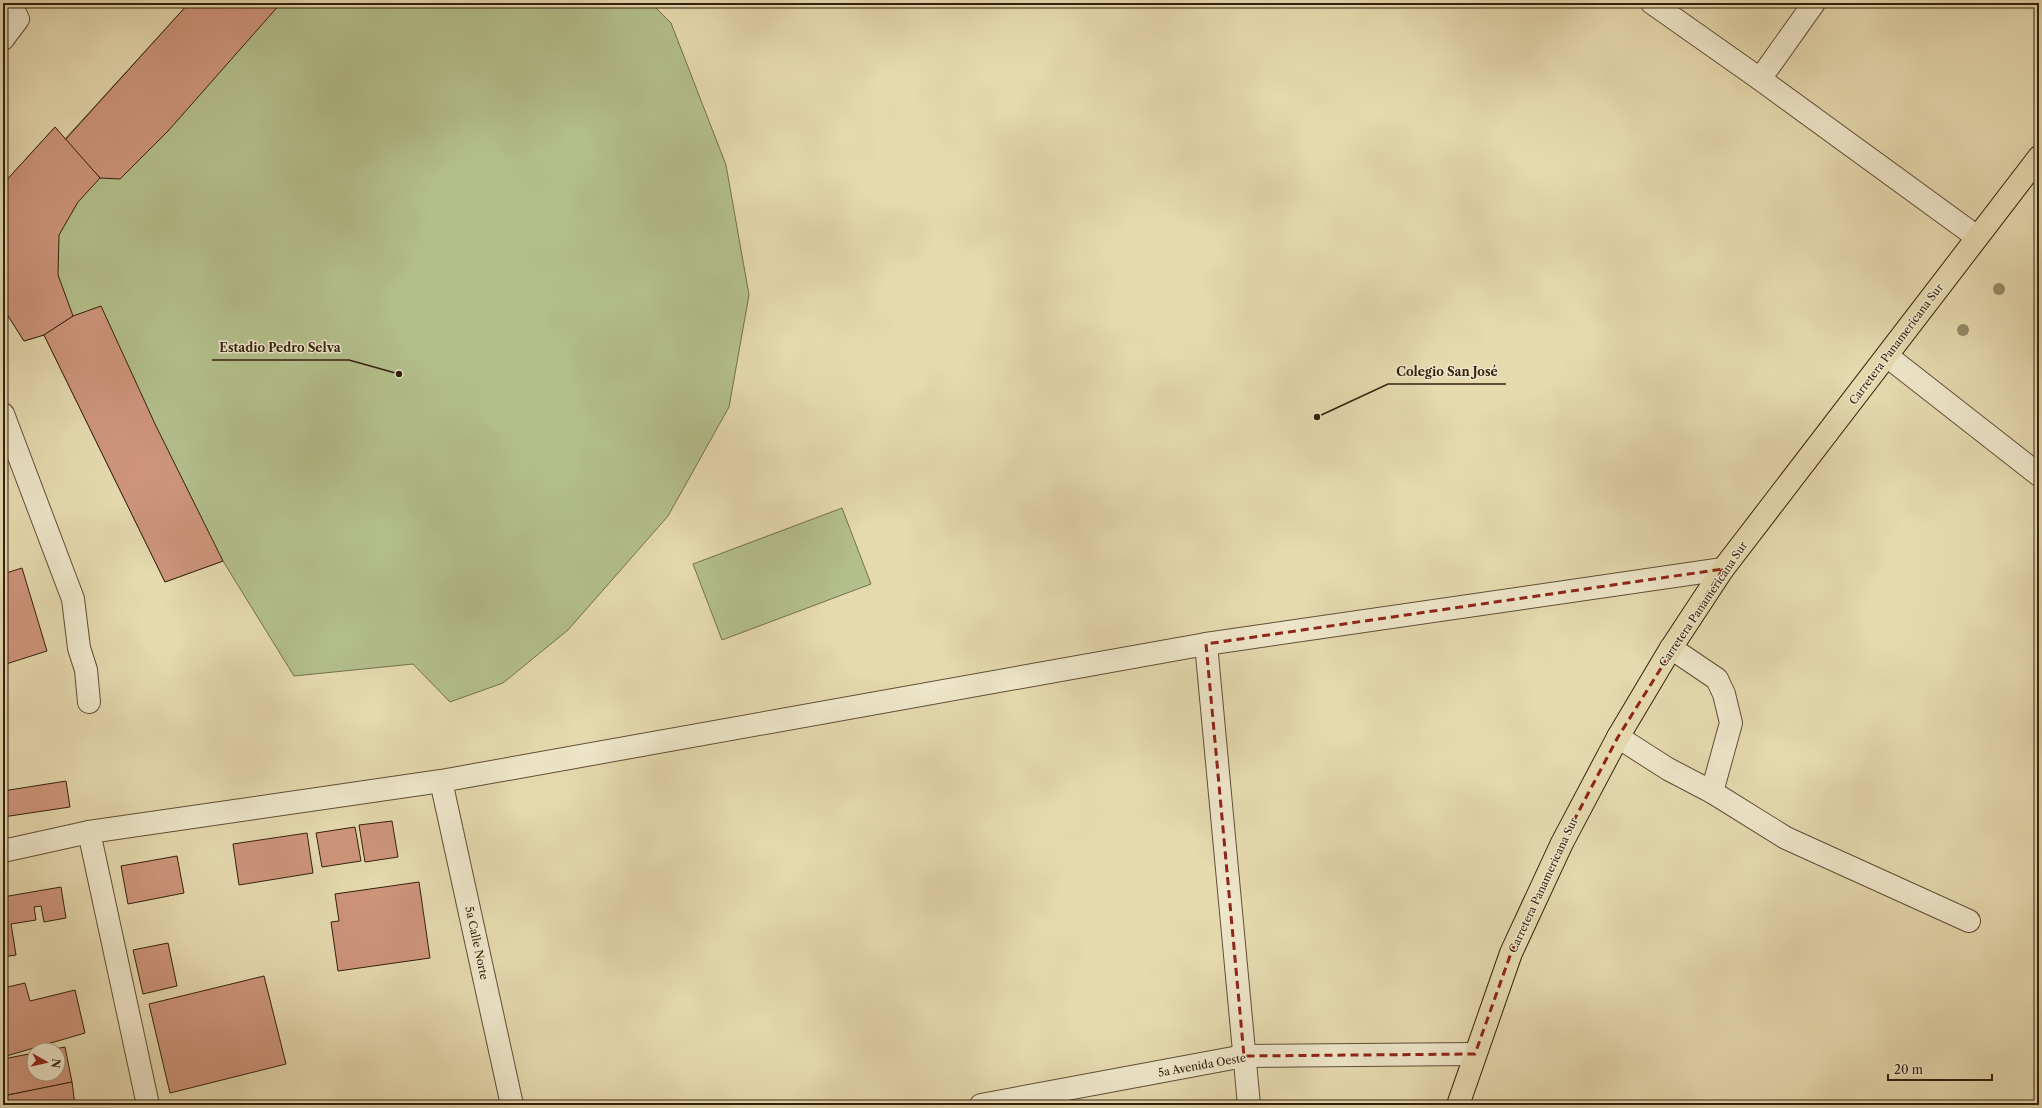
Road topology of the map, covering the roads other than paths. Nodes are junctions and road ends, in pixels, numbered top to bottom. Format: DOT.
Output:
graph roads {
  1 [pos="10,3"];
  2 [pos="1652,3"];
  3 [pos="1814,3"];
  4 [pos="3,39"];
  5 [pos="1760,79"];
  6 [pos="2039,156"];
  7 [pos="1978,237"];
  8 [pos="1887,356"];
  9 [pos="3,414"];
  10 [pos="2039,475"];
  11 [pos="1723,570"];
  12 [pos="1206,644"];
  13 [pos="1671,648"];
  14 [pos="89,702"];
  15 [pos="1618,737"];
  16 [pos="441,781"];
  17 [pos="1712,792"];
  18 [pos="89,832"];
  19 [pos="3,851"];
  20 [pos="1969,921"];
  21 [pos="1475,1054"];
  22 [pos="1244,1056"];
  23 [pos="148,1105"];
  24 [pos="512,1105"];
  25 [pos="981,1105"];
  26 [pos="1249,1105"];
  27 [pos="1458,1105"];
  1 -- 4 [label="street"];
  2 -- 5 [label="street"];
  3 -- 5 [label="street"];
  5 -- 7 [label="street"];
  6 -- 7 [label="highway, Carretera Panamericana Sur"];
  7 -- 8 [label="highway, Carretera Panamericana Sur"];
  8 -- 10 [label="street"];
  8 -- 11 [label="highway, Carretera Panamericana Sur"];
  9 -- 14 [label="street"];
  11 -- 12 [label="street"];
  11 -- 13 [label="highway, Carretera Panamericana Sur"];
  12 -- 16 [label="street"];
  12 -- 22 [label="street"];
  13 -- 15 [label="highway, Carretera Panamericana Sur"];
  13 -- 17 [label="street"];
  15 -- 17 [label="street"];
  15 -- 21 [label="highway, Carretera Panamericana Sur"];
  16 -- 18 [label="street"];
  16 -- 24 [label="street, 5a Calle Norte"];
  17 -- 20 [label="street"];
  18 -- 19 [label="street"];
  18 -- 23 [label="street"];
  21 -- 22 [label="street, 5a Avenida Oeste"];
  21 -- 27 [label="highway, Carretera Panamericana Sur"];
  22 -- 25 [label="street, 5a Avenida Oeste"];
  22 -- 26 [label="street"];
}
